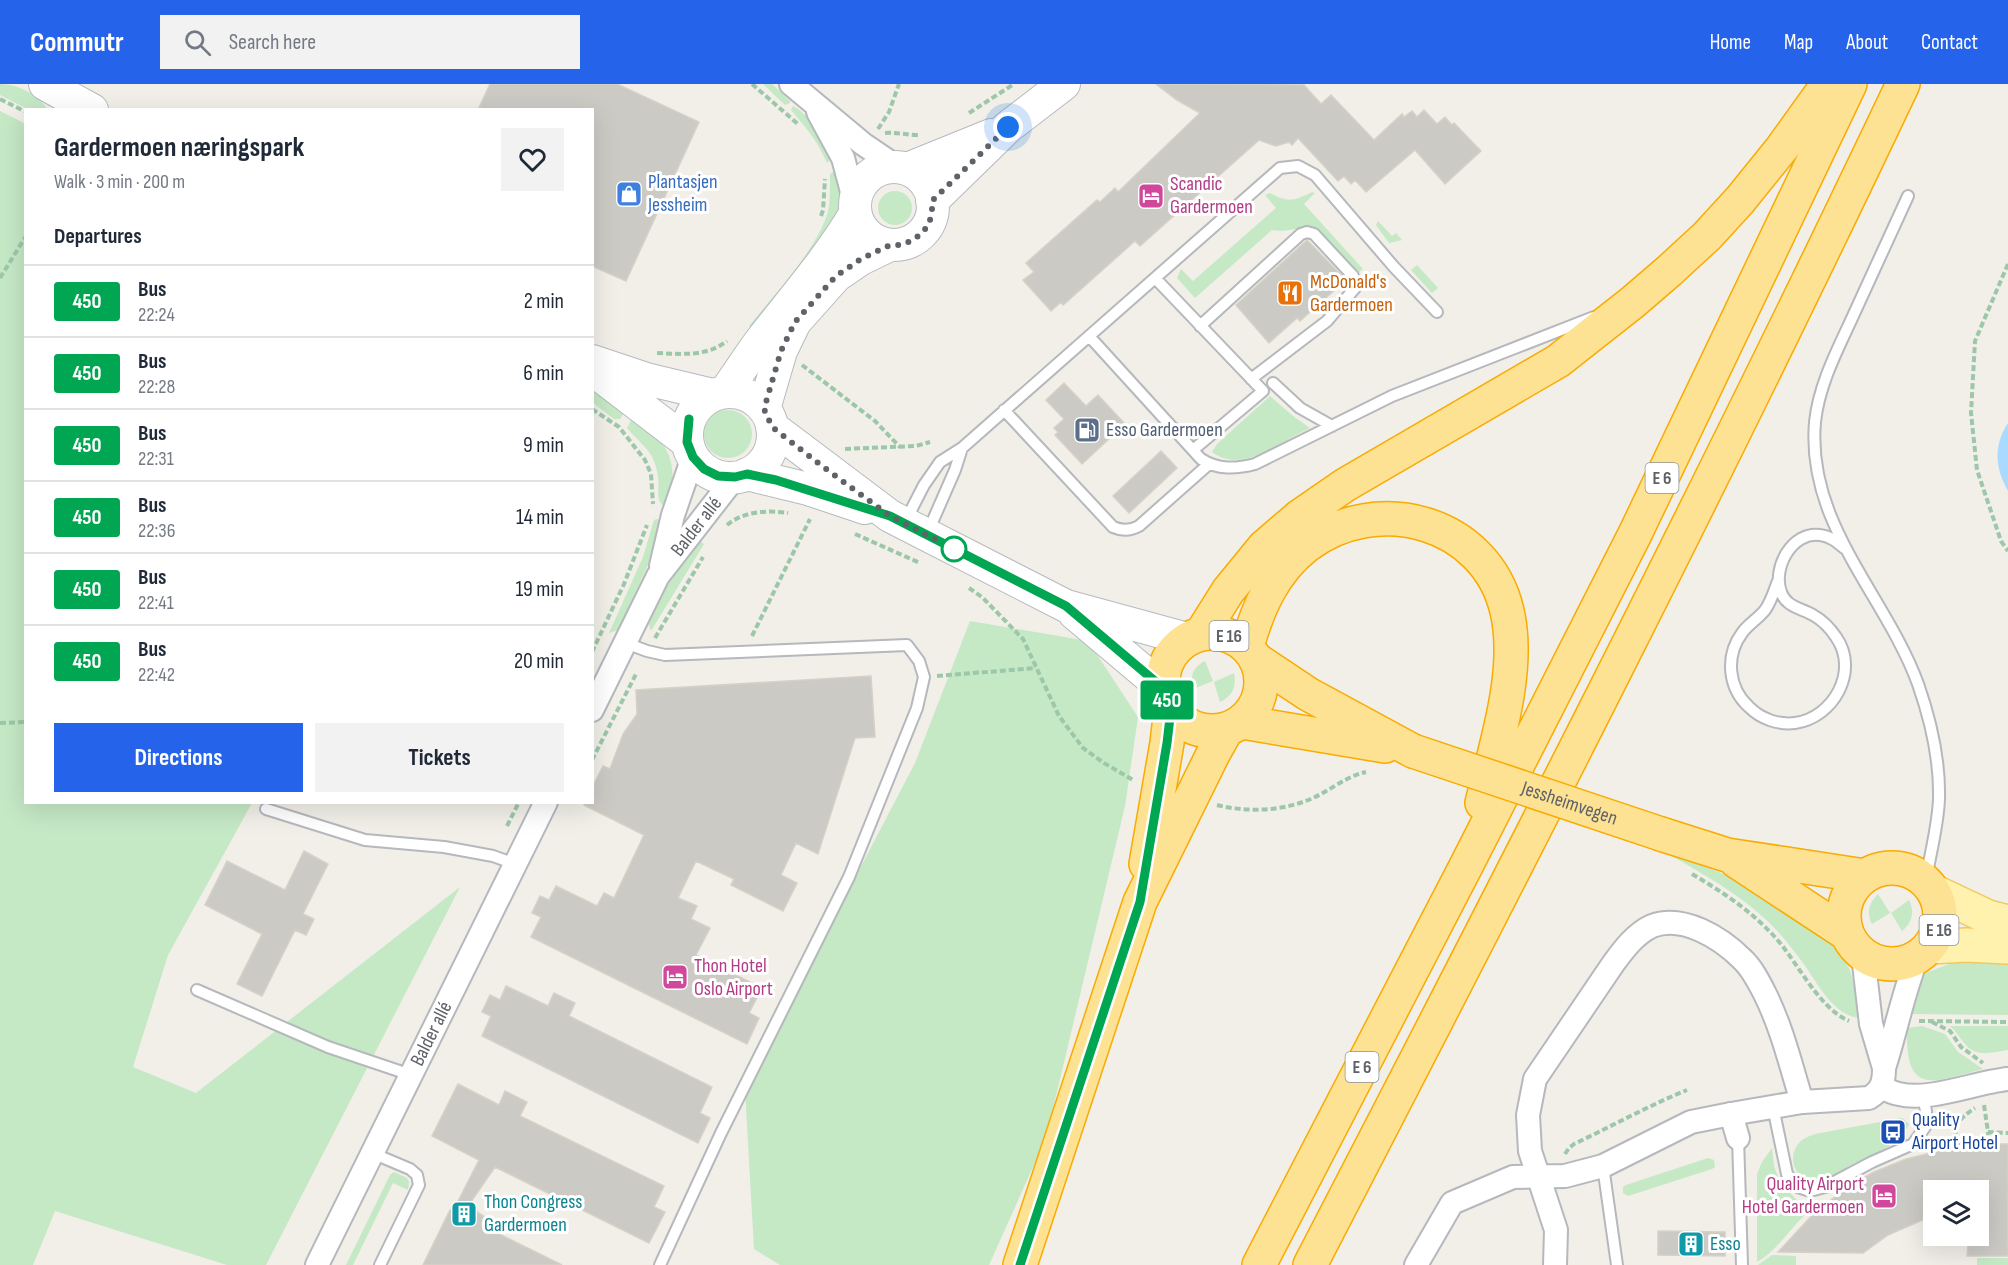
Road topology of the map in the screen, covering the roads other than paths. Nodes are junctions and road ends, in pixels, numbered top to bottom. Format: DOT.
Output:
graph roads {
  1 [pos="45,84"];
  2 [pos="791,84"];
  3 [pos="1064,84"];
  4 [pos="1828,84"];
  5 [pos="1850,84"];
  6 [pos="1903,84"];
  7 [pos="813,103"];
  8 [pos="88,108"];
  9 [pos="1008,127"];
  10 [pos="902,168"];
  11 [pos="1908,196"];
  12 [pos="932,201"];
  13 [pos="855,209"];
  14 [pos="890,245"];
  15 [pos="1155,278"];
  16 [pos="1634,302"];
  17 [pos="1437,312"];
  18 [pos="1200,326"];
  19 [pos="1089,336"];
  20 [pos="594,362"];
  21 [pos="594,371"];
  22 [pos="1251,379"];
  23 [pos="1273,383"];
  24 [pos="719,393"];
  25 [pos="1004,410"];
  26 [pos="768,418"];
  27 [pos="1332,426"];
  28 [pos="962,448"];
  29 [pos="690,450"];
  30 [pos="1193,450"];
  31 [pos="1209,464"];
  32 [pos="741,476"];
  33 [pos="907,525"];
  34 [pos="1844,548"];
  35 [pos="658,576"];
  36 [pos="1778,581"];
  37 [pos="1066,606"];
  38 [pos="1194,636"];
  39 [pos="626,643"];
  40 [pos="1252,653"];
  41 [pos="1167,699"];
  42 [pos="594,706"];
  43 [pos="1235,726"];
  44 [pos="1413,751"];
  45 [pos="545,804"];
  46 [pos="266,809"];
  47 [pos="1727,855"];
  48 [pos="514,864"];
  49 [pos="1465,868"];
  50 [pos="1865,876"];
  51 [pos="1930,886"];
  52 [pos="1140,902"];
  53 [pos="2008,922"];
  54 [pos="1855,944"];
  55 [pos="2008,947"];
  56 [pos="1924,952"];
  57 [pos="198,990"];
  58 [pos="411,1075"];
  59 [pos="1883,1078"];
  60 [pos="2008,1079"];
  61 [pos="1923,1096"];
  62 [pos="1802,1102"];
  63 [pos="1773,1107"];
  64 [pos="1731,1114"];
  65 [pos="1738,1138"];
  66 [pos="372,1153"];
  67 [pos="1603,1166"];
  68 [pos="1539,1177"];
  69 [pos="317,1265"];
  70 [pos="380,1265"];
  71 [pos="660,1265"];
  72 [pos="1020,1265"];
  73 [pos="1259,1265"];
  74 [pos="1310,1265"];
  75 [pos="1416,1265"];
  76 [pos="1555,1265"];
  77 [pos="1617,1265"];
  78 [pos="1742,1265"];
  1 -- 8 [label="main road"];
  2 -- 7 [label="street"];
  3 -- 9 [label="main road"];
  4 -- 16 [label="highway"];
  5 -- 49 [label="highway, E 6"];
  6 -- 74 [label="highway, E 6"];
  7 -- 10 [label="street"];
  7 -- 13 [label="street"];
  9 -- 10 [label="main road"];
  9 -- 12 [label="main road"];
  10 -- 12 [label="main road"];
  10 -- 13 [label="main road"];
  11 -- 34 [label="lane"];
  12 -- 14 [label="main road"];
  13 -- 14 [label="main road"];
  13 -- 24 [label="main road"];
  14 -- 26 [label="main road"];
  15 -- 17 [label="lane"];
  15 -- 18 [label="lane"];
  15 -- 19 [label="lane"];
  16 -- 27 [label="lane"];
  16 -- 38 [label="highway"];
  18 -- 22 [label="lane"];
  18 -- 22 [label="lane"];
  19 -- 25 [label="lane"];
  19 -- 30 [label="lane"];
  20 -- 24 [label="main road"];
  21 -- 29 [label="main road"];
  22 -- 30 [label="lane"];
  23 -- 27 [label="lane"];
  24 -- 26 [label="main road"];
  24 -- 29 [label="main road"];
  25 -- 28 [label="lane"];
  25 -- 31 [label="lane"];
  26 -- 32 [label="main road"];
  26 -- 33 [label="main road"];
  27 -- 31 [label="lane"];
  28 -- 33 [label="lane"];
  28 -- 33 [label="lane"];
  29 -- 32 [label="main road"];
  29 -- 35 [label="street, Balder allé"];
  30 -- 31 [label="lane"];
  32 -- 33 [label="main road"];
  32 -- 35 [label="street, Balder allé"];
  33 -- 37 [label="main road"];
  34 -- 36 [label="lane"];
  34 -- 51 [label="lane"];
  35 -- 39 [label="street, Balder allé"];
  36 -- 36 [label="lane"];
  37 -- 38 [label="main road"];
  37 -- 41 [label="main road"];
  38 -- 40 [label="highway, E 16"];
  38 -- 41 [label="highway, E 16"];
  39 -- 42 [label="street, Balder allé"];
  39 -- 71 [label="lane"];
  40 -- 43 [label="highway, E 16"];
  40 -- 44 [label="highway, Jessheimvegen / E 16"];
  40 -- 49 [label="highway, E 6"];
  41 -- 43 [label="highway, E 16"];
  41 -- 52 [label="highway, E 16"];
  43 -- 44 [label="highway, Jessheimvegen / E 16"];
  43 -- 52 [label="highway, E 16"];
  44 -- 47 [label="highway, Jessheimvegen / E 16, bridge"];
  45 -- 48 [label="street, Balder allé"];
  46 -- 48 [label="lane"];
  47 -- 50 [label="highway, Jessheimvegen / E 16"];
  47 -- 54 [label="highway, Jessheimvegen / E 16"];
  48 -- 58 [label="street, Balder allé"];
  49 -- 73 [label="highway, E 6"];
  50 -- 51 [label="highway, E 16"];
  50 -- 54 [label="highway"];
  51 -- 53 [label="main road"];
  51 -- 56 [label="highway, E 16"];
  52 -- 72 [label="highway, E 16"];
  54 -- 56 [label="highway, E 16"];
  54 -- 59 [label="street"];
  55 -- 56 [label="main road"];
  56 -- 59 [label="street"];
  57 -- 58 [label="lane"];
  58 -- 66 [label="street, Balder allé"];
  59 -- 61 [label="street"];
  59 -- 62 [label="street"];
  60 -- 61 [label="street"];
  61 -- 63 [label="lane"];
  62 -- 63 [label="street"];
  62 -- 68 [label="street"];
  63 -- 64 [label="street"];
  64 -- 65 [label="street"];
  64 -- 67 [label="street"];
  65 -- 78 [label="lane"];
  66 -- 69 [label="street, Balder allé"];
  66 -- 70 [label="lane"];
  67 -- 68 [label="street"];
  67 -- 77 [label="lane"];
  68 -- 75 [label="street"];
  68 -- 76 [label="street"];
}
